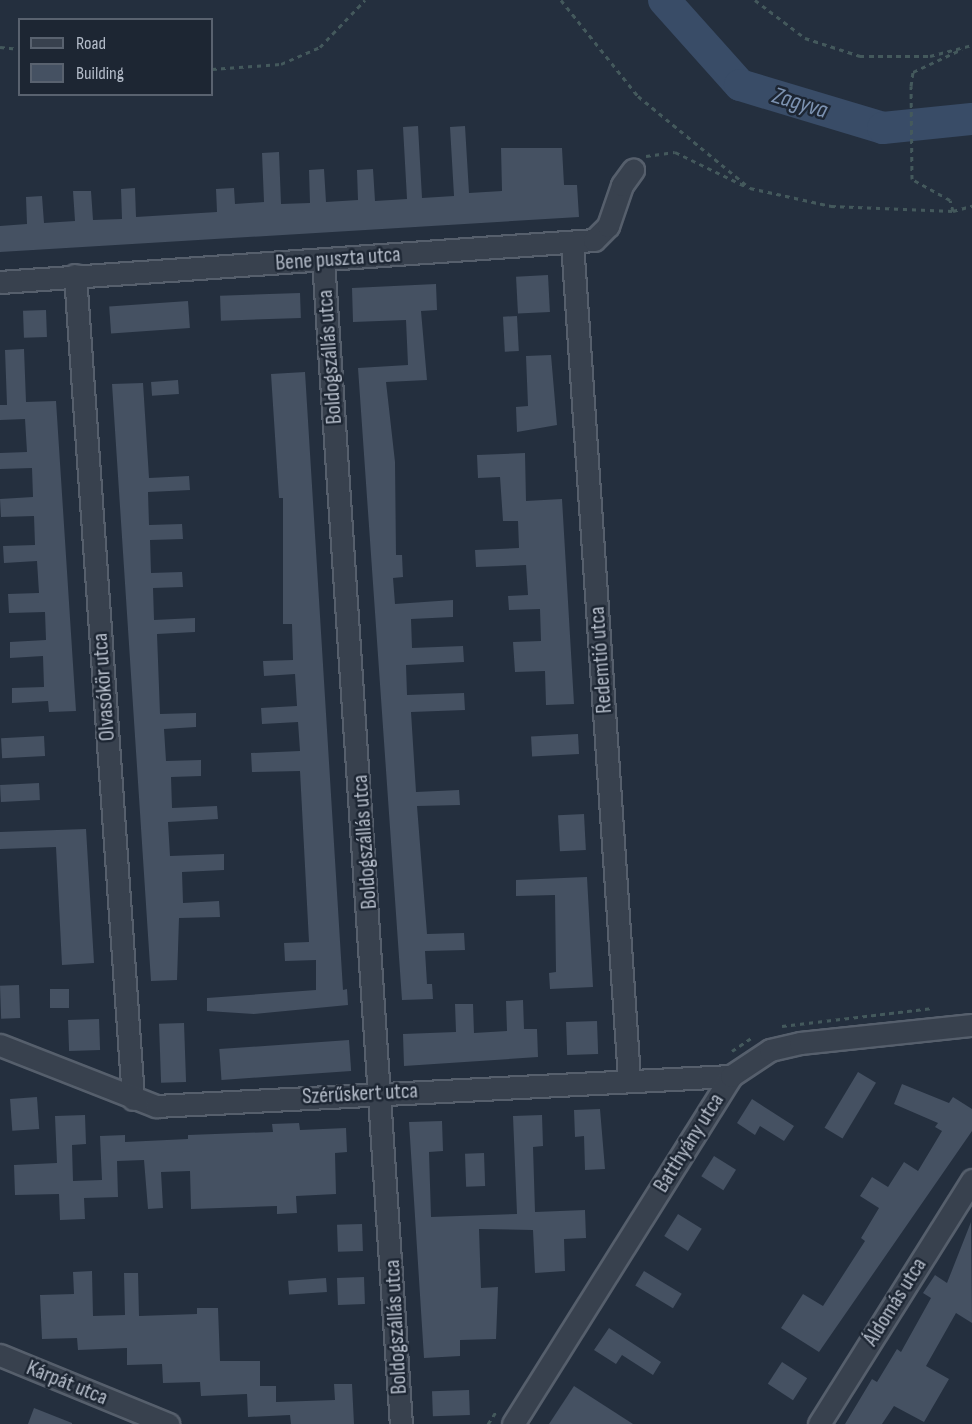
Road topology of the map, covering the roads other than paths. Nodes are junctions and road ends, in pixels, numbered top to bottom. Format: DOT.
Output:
graph roads {
  1 [pos="633,170"];
  2 [pos="572,242"];
  3 [pos="324,260"];
  4 [pos="75,275"];
  5 [pos="0,282"];
  6 [pos="972,1025"];
  7 [pos="0,1045"];
  8 [pos="731,1076"];
  9 [pos="629,1078"];
  10 [pos="382,1093"];
  11 [pos="133,1099"];
  12 [pos="972,1180"];
  13 [pos="0,1356"];
  14 [pos="168,1424"];
  15 [pos="401,1424"];
  16 [pos="513,1424"];
  17 [pos="819,1424"];
  1 -- 2 [label="street, Bene puszta utca"];
  2 -- 3 [label="street, Bene puszta utca"];
  2 -- 9 [label="street, Redemtió utca"];
  3 -- 4 [label="street, Bene puszta utca"];
  3 -- 10 [label="street, Boldogszállás utca"];
  4 -- 5 [label="street, Bene puszta utca"];
  4 -- 11 [label="street, Olvasókör utca"];
  6 -- 8 [label="street, Batthyány utca"];
  7 -- 11 [label="street, Szérűskert utca"];
  8 -- 9 [label="street, Szérűskert utca"];
  8 -- 16 [label="street, Batthyány utca"];
  9 -- 10 [label="street, Szérűskert utca"];
  10 -- 11 [label="street, Szérűskert utca"];
  10 -- 15 [label="street, Boldogszállás utca"];
  12 -- 17 [label="street, Áldomás utca"];
  13 -- 14 [label="street, Kárpát utca"];
}
